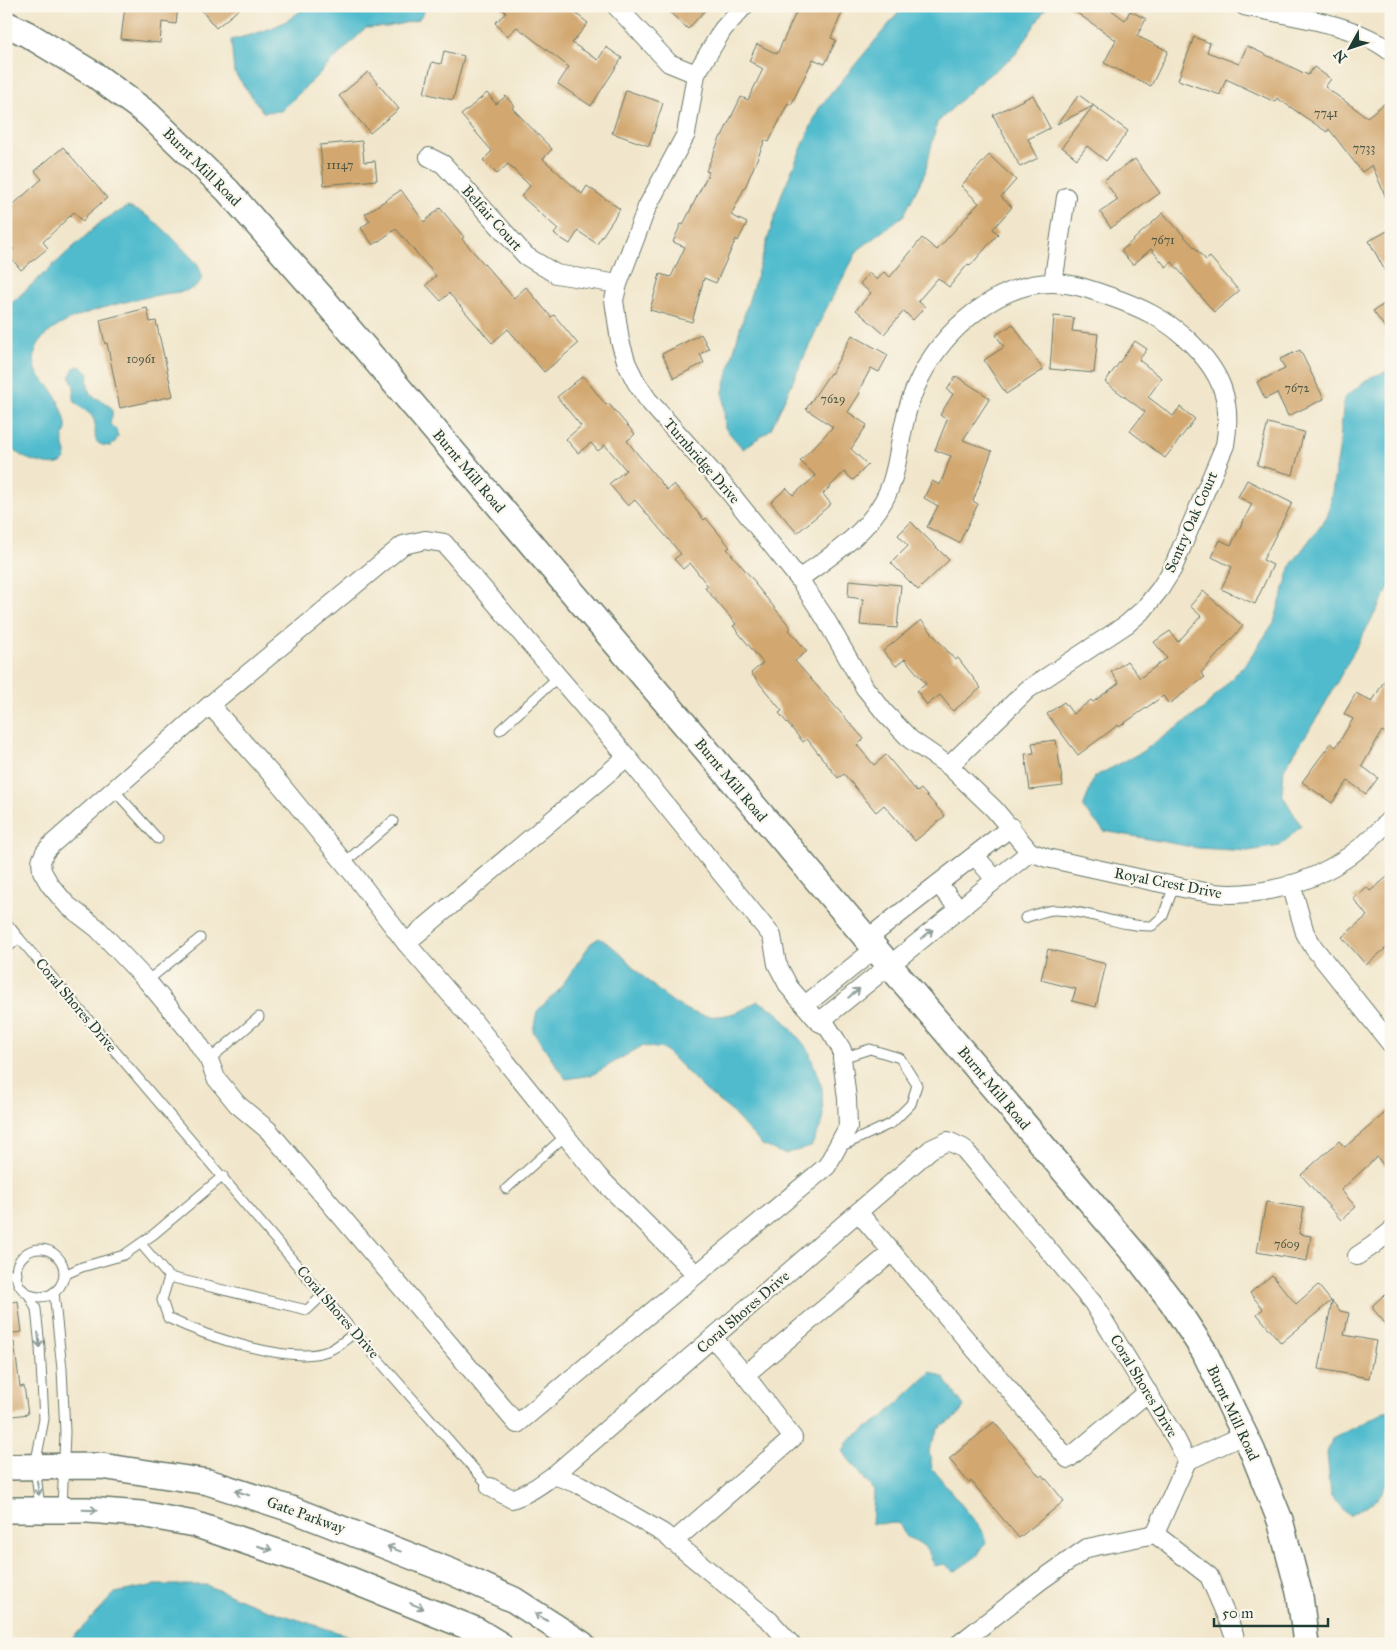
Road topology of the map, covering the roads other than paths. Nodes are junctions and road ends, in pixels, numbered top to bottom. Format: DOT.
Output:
graph roads {
  1 [pos="616,6"];
  2 [pos="744,6"];
  3 [pos="1244,6"];
  4 [pos="6,24"];
  5 [pos="1391,52"];
  6 [pos="696,74"];
  7 [pos="429,157"];
  8 [pos="1066,197"];
  9 [pos="1052,283"];
  10 [pos="618,284"];
  11 [pos="799,579"];
  12 [pos="558,677"];
  13 [pos="210,705"];
  14 [pos="500,730"];
  15 [pos="627,757"];
  16 [pos="950,766"];
  17 [pos="114,790"];
  18 [pos="1391,818"];
  19 [pos="393,821"];
  20 [pos="1011,827"];
  21 [pos="158,839"];
  22 [pos="1030,852"];
  23 [pos="975,856"];
  24 [pos="344,862"];
  25 [pos="994,880"];
  26 [pos="938,884"];
  27 [pos="1291,884"];
  28 [pos="1174,886"];
  29 [pos="958,909"];
  30 [pos="1025,918"];
  31 [pos="6,922"];
  32 [pos="19,938"];
  33 [pos="200,938"];
  34 [pos="406,943"];
  35 [pos="6,949"];
  36 [pos="877,951"];
  37 [pos="147,981"];
  38 [pos="804,1005"];
  39 [pos="259,1017"];
  40 [pos="819,1022"];
  41 [pos="1391,1044"];
  42 [pos="842,1058"];
  43 [pos="209,1060"];
  44 [pos="566,1136"];
  45 [pos="837,1148"];
  46 [pos="223,1176"];
  47 [pos="506,1189"];
  48 [pos="858,1212"];
  49 [pos="1391,1231"];
  50 [pos="141,1244"];
  51 [pos="892,1252"];
  52 [pos="1357,1256"];
  53 [pos="6,1274"];
  54 [pos="16,1274"];
  55 [pos="696,1274"];
  56 [pos="64,1275"];
  57 [pos="169,1277"];
  58 [pos="54,1292"];
  59 [pos="28,1293"];
  60 [pos="323,1295"];
  61 [pos="355,1333"];
  62 [pos="713,1338"];
  63 [pos="745,1375"];
  64 [pos="1148,1392"];
  65 [pos="1244,1435"];
  66 [pos="1187,1461"];
  67 [pos="35,1466"];
  68 [pos="63,1466"];
  69 [pos="6,1467"];
  70 [pos="554,1475"];
  71 [pos="490,1487"];
  72 [pos="6,1510"];
  73 [pos="51,1510"];
  74 [pos="1155,1534"];
  75 [pos="673,1542"];
  76 [pos="500,1644"];
  77 [pos="582,1644"];
  78 [pos="791,1644"];
  79 [pos="960,1644"];
  80 [pos="1236,1644"];
  81 [pos="1306,1644"];
  1 -- 6 [label="street"];
  2 -- 6 [label="street, Turnbridge Drive"];
  3 -- 5 [label="street"];
  4 -- 36 [label="street, Burnt Mill Road"];
  6 -- 10 [label="street, Turnbridge Drive"];
  7 -- 10 [label="street, Belfair Court"];
  8 -- 9 [label="street"];
  9 -- 11 [label="street, Sentry Oak Court"];
  9 -- 16 [label="street, Sentry Oak Court"];
  10 -- 11 [label="street, Turnbridge Drive"];
  11 -- 16 [label="street, Turnbridge Drive"];
  12 -- 13 [label="street"];
  12 -- 14 [label="lane"];
  12 -- 15 [label="street"];
  13 -- 17 [label="street"];
  13 -- 24 [label="street"];
  15 -- 34 [label="street"];
  15 -- 38 [label="street"];
  16 -- 20 [label="street, Turnbridge Drive"];
  17 -- 21 [label="lane"];
  17 -- 37 [label="street"];
  18 -- 27 [label="street, Royal Crest Drive"];
  19 -- 24 [label="lane"];
  20 -- 22 [label="street, Turnbridge Drive"];
  20 -- 23 [label="street"];
  22 -- 25 [label="street"];
  22 -- 28 [label="street, Royal Crest Drive"];
  23 -- 25 [label="street"];
  23 -- 26 [label="street"];
  24 -- 34 [label="street"];
  25 -- 29 [label="street"];
  26 -- 29 [label="street"];
  26 -- 36 [label="street"];
  27 -- 28 [label="street, Royal Crest Drive"];
  27 -- 41 [label="street"];
  28 -- 30 [label="lane"];
  36 -- 29 [label="street, one-way"];
  31 -- 32 [label="lane, Coral Shores Drive"];
  32 -- 35 [label="lane"];
  32 -- 46 [label="lane, Coral Shores Drive"];
  33 -- 37 [label="lane"];
  34 -- 44 [label="street"];
  36 -- 38 [label="street"];
  40 -- 36 [label="street, one-way"];
  36 -- 65 [label="street, Burnt Mill Road"];
  37 -- 43 [label="street"];
  38 -- 40 [label="street"];
  39 -- 43 [label="lane"];
  40 -- 42 [label="street"];
  42 -- 45 [label="street"];
  42 -- 45 [label="lane"];
  43 -- 55 [label="street"];
  44 -- 47 [label="lane"];
  44 -- 55 [label="street"];
  45 -- 55 [label="street"];
  46 -- 50 [label="lane"];
  46 -- 60 [label="lane, Coral Shores Drive"];
  48 -- 51 [label="street"];
  48 -- 62 [label="street, Coral Shores Drive"];
  48 -- 64 [label="street, Coral Shores Drive"];
  49 -- 52 [label="street"];
  50 -- 56 [label="lane"];
  50 -- 57 [label="lane"];
  51 -- 63 [label="street"];
  51 -- 64 [label="street"];
  53 -- 54 [label="lane"];
  54 -- 56 [label="lane"];
  54 -- 59 [label="lane"];
  56 -- 58 [label="lane"];
  57 -- 60 [label="lane"];
  57 -- 61 [label="lane"];
  58 -- 59 [label="lane"];
  58 -- 68 [label="lane"];
  59 -- 67 [label="lane, one-way"];
  60 -- 61 [label="lane, Coral Shores Drive"];
  61 -- 71 [label="lane, Coral Shores Drive"];
  62 -- 63 [label="street"];
  62 -- 70 [label="street, Coral Shores Drive"];
  63 -- 75 [label="street"];
  64 -- 66 [label="street, Coral Shores Drive"];
  65 -- 66 [label="street"];
  65 -- 81 [label="street, Burnt Mill Road"];
  66 -- 74 [label="street"];
  67 -- 68 [label="street, Gate Parkway"];
  67 -- 69 [label="street, Gate Parkway"];
  67 -- 73 [label="lane, one-way"];
  68 -- 73 [label="lane"];
  77 -- 68 [label="street, Gate Parkway, one-way"];
  70 -- 71 [label="street, Coral Shores Drive"];
  70 -- 75 [label="street"];
  72 -- 73 [label="street"];
  73 -- 76 [label="street, one-way"];
  74 -- 79 [label="street"];
  74 -- 80 [label="street"];
  75 -- 78 [label="street"];
}
